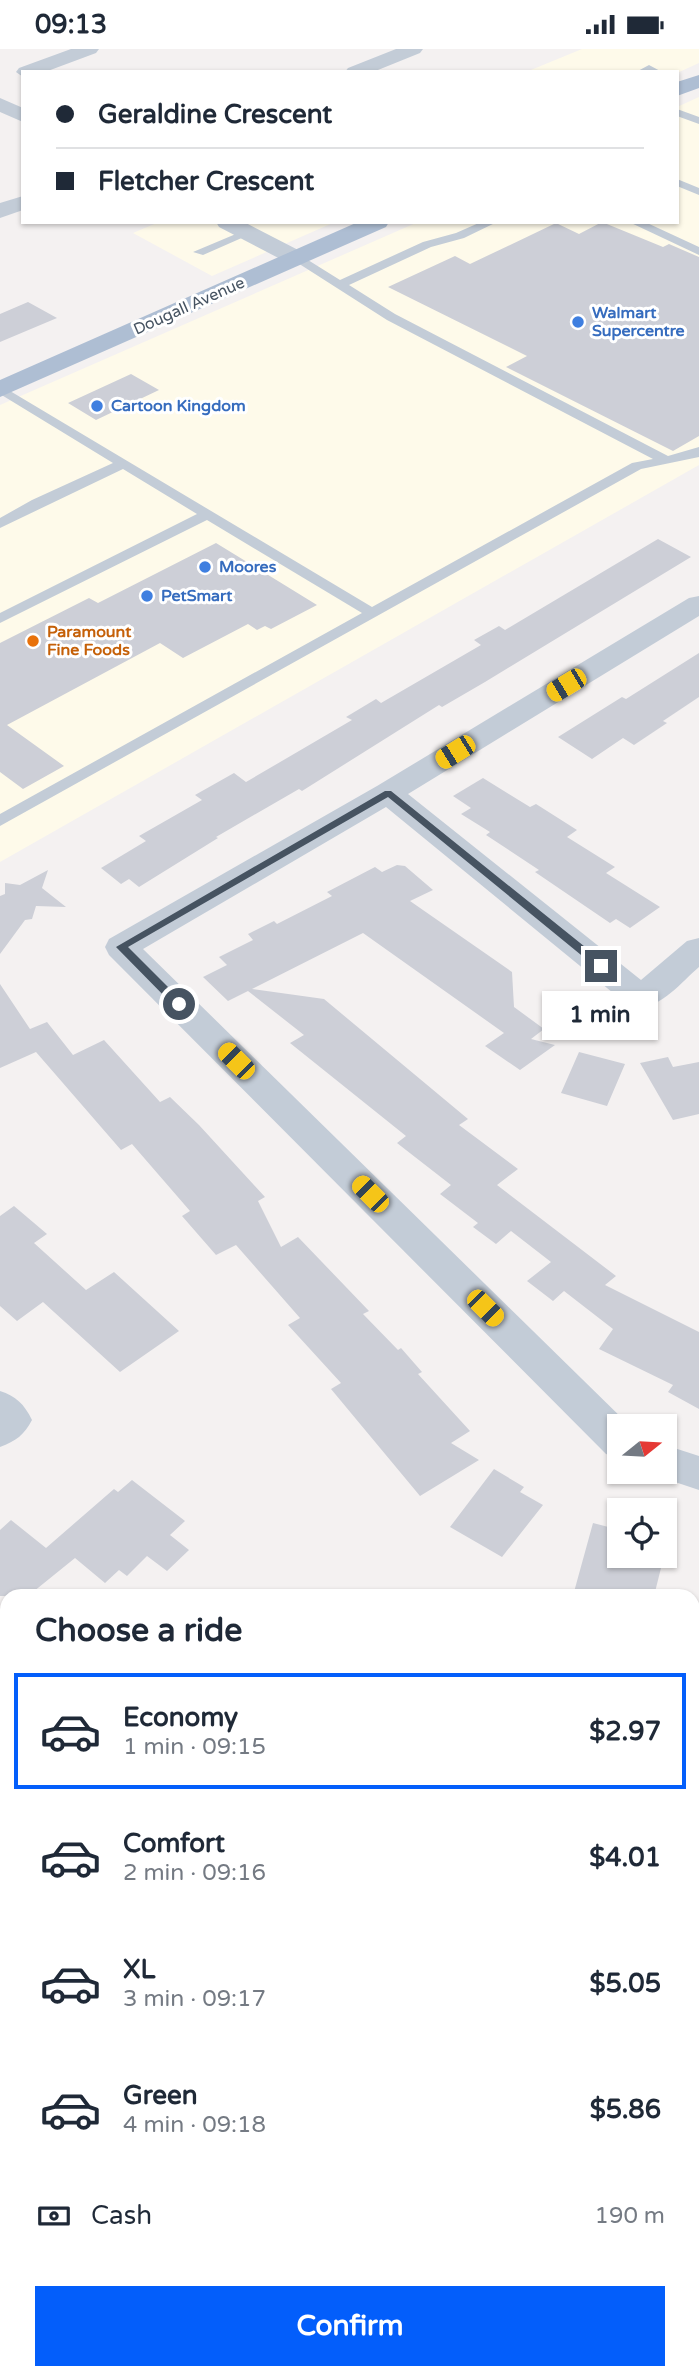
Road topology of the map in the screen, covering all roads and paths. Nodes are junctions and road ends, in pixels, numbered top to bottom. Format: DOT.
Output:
graph roads {
  1 [pos="89,49"];
  2 [pos="413,49"];
  3 [pos="31,70"];
  4 [pos="360,70"];
  5 [pos="0,104"];
  6 [pos="679,113"];
  7 [pos="21,115"];
  8 [pos="699,121"];
  9 [pos="679,126"];
  10 [pos="699,132"];
  11 [pos="679,183"];
  12 [pos="699,192"];
  13 [pos="21,203"];
  14 [pos="0,211"];
  15 [pos="372,224"];
  16 [pos="487,224"];
  17 [pos="640,224"];
  18 [pos="237,227"];
  19 [pos="699,250"];
  20 [pos="199,252"];
  21 [pos="296,258"];
  22 [pos="340,285"];
  23 [pos="0,389"];
  24 [pos="699,451"];
  25 [pos="666,460"];
  26 [pos="124,463"];
  27 [pos="208,514"];
  28 [pos="0,524"];
  29 [pos="699,604"];
  30 [pos="373,614"];
  31 [pos="0,619"];
  32 [pos="388,793"];
  33 [pos="0,821"];
  34 [pos="699,949"];
  35 [pos="0,1408"];
  36 [pos="607,1429"];
  37 [pos="0,1430"];
  38 [pos="677,1466"];
  39 [pos="699,1473"];
  1 -- 3 [label="street"];
  2 -- 4 [label="street"];
  5 -- 7 [label="street"];
  6 -- 8 [label="lane"];
  9 -- 10 [label="lane"];
  11 -- 12 [label="lane"];
  13 -- 14 [label="street"];
  15 -- 21 [label="main road, Dougall Avenue"];
  16 -- 22 [label="lane"];
  17 -- 19 [label="lane"];
  18 -- 20 [label="lane"];
  18 -- 21 [label="street"];
  21 -- 22 [label="lane"];
  21 -- 23 [label="main road, Dougall Avenue"];
  22 -- 25 [label="lane"];
  23 -- 26 [label="lane"];
  24 -- 25 [label="lane"];
  25 -- 30 [label="lane"];
  26 -- 27 [label="lane"];
  26 -- 28 [label="lane"];
  27 -- 30 [label="lane"];
  27 -- 31 [label="lane"];
  29 -- 32 [label="street"];
  30 -- 33 [label="lane"];
  32 -- 34 [label="street"];
  32 -- 36 [label="street"];
  35 -- 37 [label="street"];
  38 -- 39 [label="street"];
}
